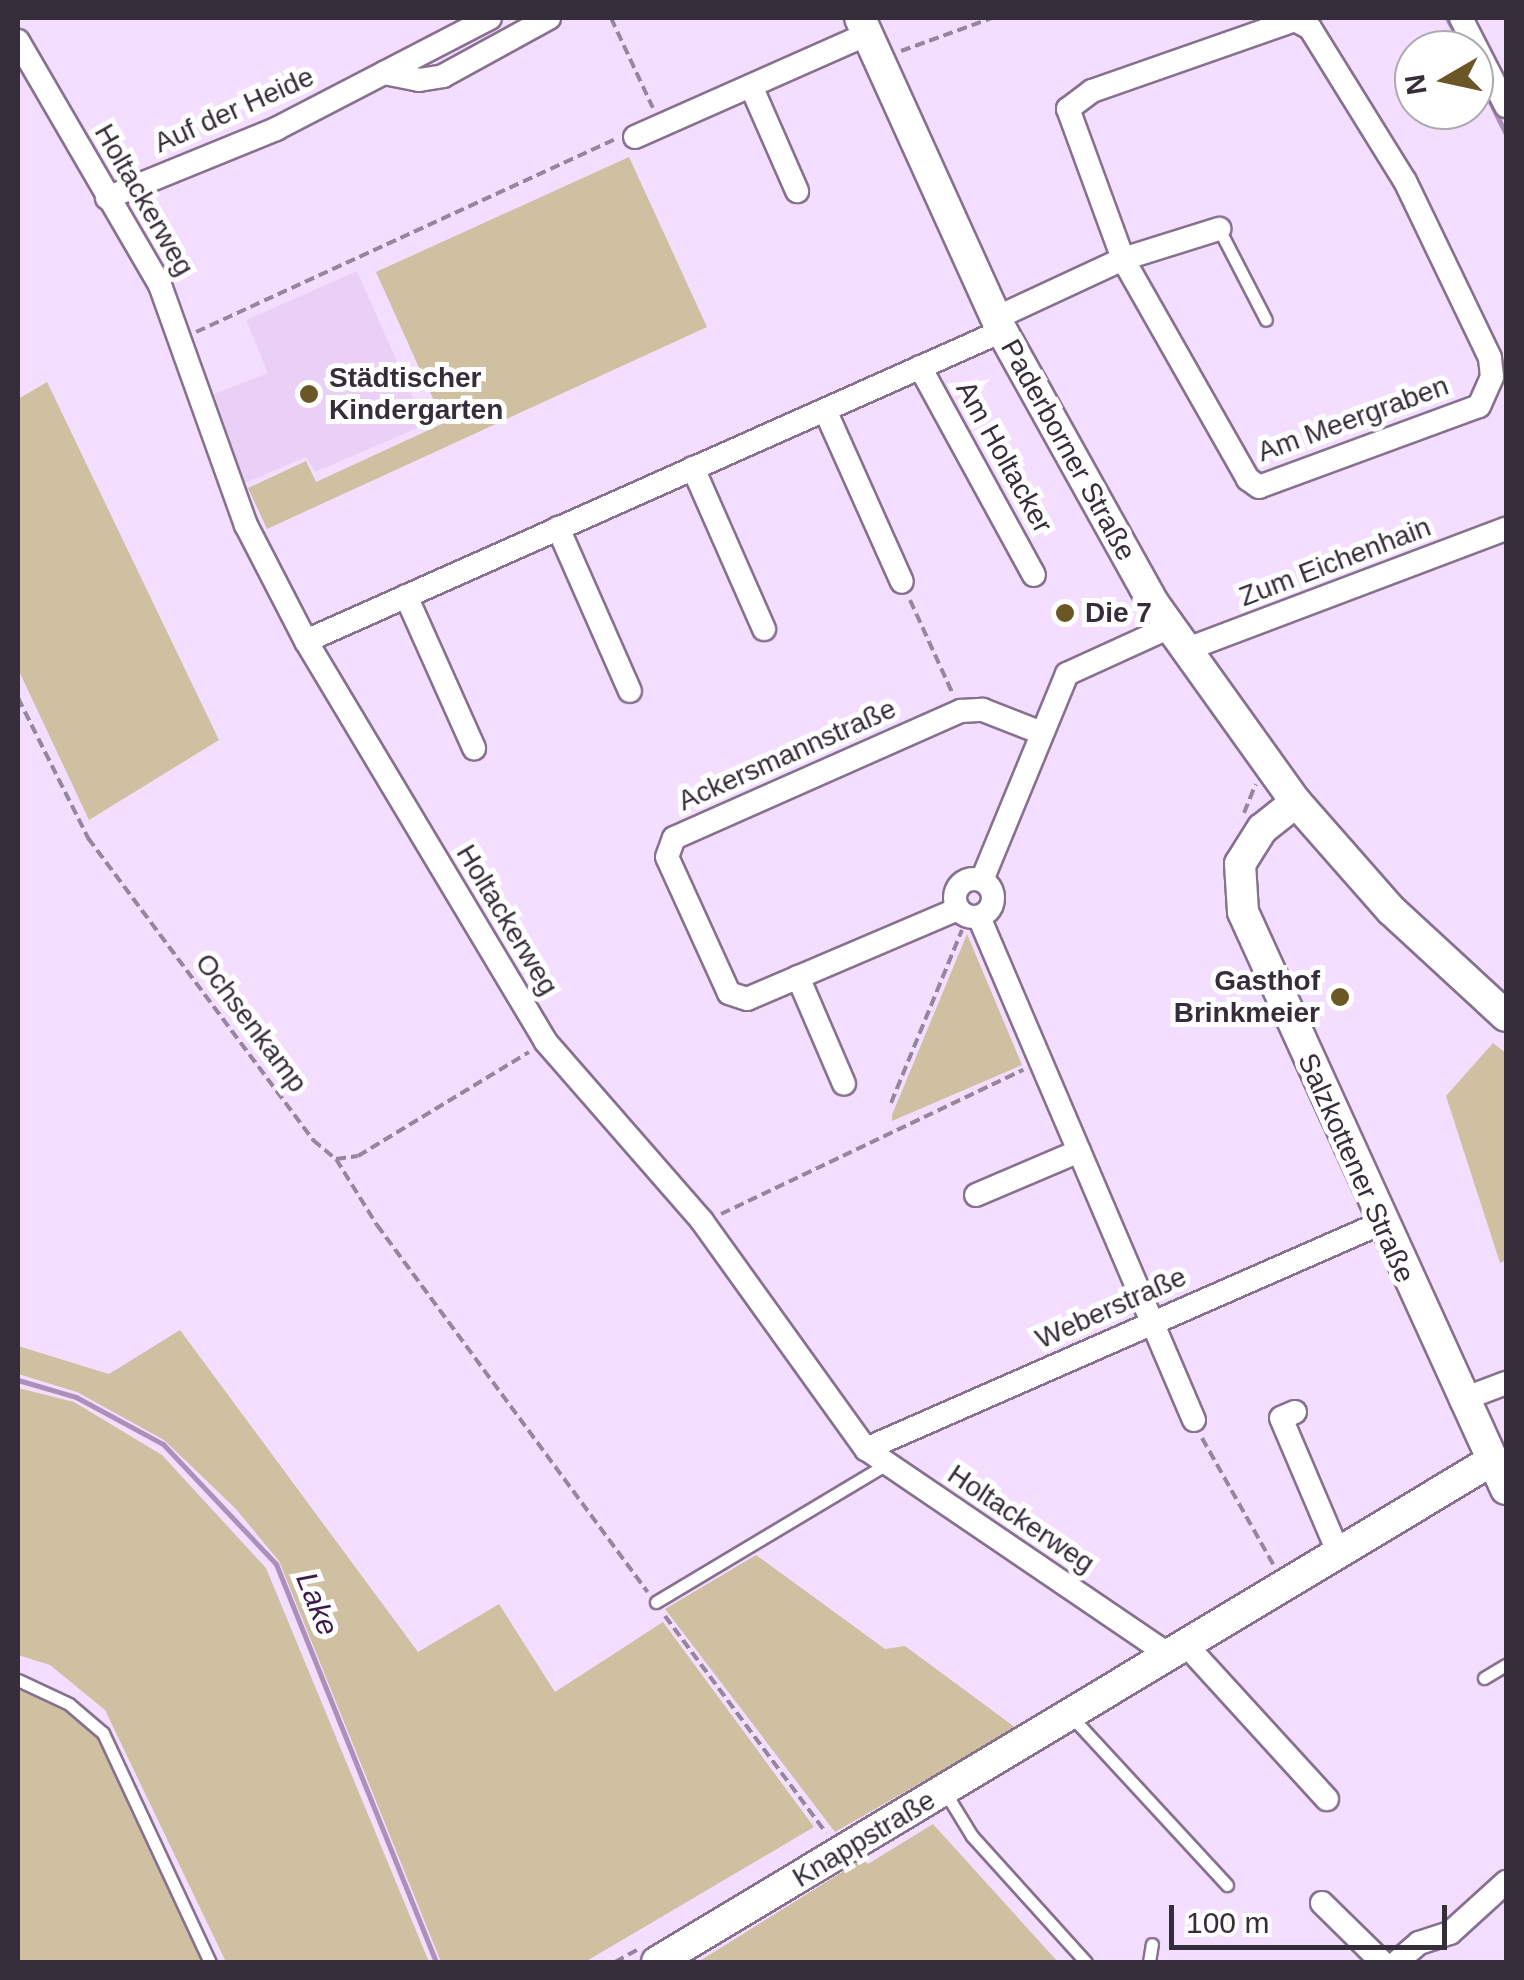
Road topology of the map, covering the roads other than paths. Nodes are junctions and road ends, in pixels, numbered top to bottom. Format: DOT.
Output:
graph roads {
  1 [pos="490,18"];
  2 [pos="549,18"];
  3 [pos="1461,18"];
  4 [pos="868,37"];
  5 [pos="18,41"];
  6 [pos="384,73"];
  7 [pos="751,86"];
  8 [pos="1506,106"];
  9 [pos="635,138"];
  10 [pos="797,191"];
  11 [pos="108,198"];
  12 [pos="1220,229"];
  13 [pos="1123,259"];
  14 [pos="1266,320"];
  15 [pos="999,324"];
  16 [pos="920,368"];
  17 [pos="825,410"];
  18 [pos="693,468"];
  19 [pos="558,528"];
  20 [pos="1506,530"];
  21 [pos="1034,575"];
  22 [pos="902,582"];
  23 [pos="406,596"];
  24 [pos="764,629"];
  25 [pos="1177,638"];
  26 [pos="306,641"];
  27 [pos="630,691"];
  28 [pos="1042,734"];
  29 [pos="474,748"];
  30 [pos="1296,802"];
  31 [pos="968,914"];
  32 [pos="798,977"];
  33 [pos="1506,1016"];
  34 [pos="844,1084"];
  35 [pos="1079,1151"];
  36 [pos="976,1195"];
  37 [pos="1381,1223"];
  38 [pos="1152,1322"];
  39 [pos="1506,1383"];
  40 [pos="1460,1400"];
  41 [pos="1295,1412"];
  42 [pos="1194,1420"];
  43 [pos="866,1449"];
  44 [pos="1491,1462"];
  45 [pos="887,1464"];
  46 [pos="1506,1490"];
  47 [pos="1338,1554"];
  48 [pos="656,1602"];
  49 [pos="1177,1654"];
  50 [pos="1506,1665"];
  51 [pos="1484,1678"];
  52 [pos="18,1680"];
  53 [pos="1071,1716"];
  54 [pos="944,1792"];
  55 [pos="1327,1799"];
  56 [pos="1506,1882"];
  57 [pos="1227,1884"];
  58 [pos="1322,1903"];
  59 [pos="1152,1944"];
  60 [pos="210,1962"];
  61 [pos="657,1962"];
  62 [pos="1086,1962"];
  63 [pos="1149,1962"];
  64 [pos="1382,1962"];
  65 [pos="1396,1962"];
  1 -- 6 [label="street, Auf der Heide"];
  2 -- 6 [label="street"];
  3 -- 8 [label="street"];
  4 -- 7 [label="street"];
  4 -- 15 [label="street, Paderborner Straße"];
  5 -- 11 [label="street, Holtackerweg"];
  6 -- 11 [label="street, Auf der Heide"];
  7 -- 9 [label="street"];
  7 -- 10 [label="street"];
  11 -- 26 [label="street, Holtackerweg"];
  12 -- 13 [label="street"];
  12 -- 14 [label="lane"];
  13 -- 13 [label="street, Am Meergraben"];
  13 -- 15 [label="street"];
  15 -- 16 [label="street, Am Holtacker"];
  15 -- 25 [label="street, Paderborner Straße"];
  16 -- 17 [label="street, Am Holtacker"];
  16 -- 21 [label="street, Am Holtacker"];
  17 -- 18 [label="street, Am Holtacker"];
  17 -- 22 [label="street"];
  18 -- 19 [label="street, Am Holtacker"];
  18 -- 24 [label="street"];
  19 -- 23 [label="street, Am Holtacker"];
  19 -- 27 [label="street"];
  20 -- 25 [label="street, Zum Eichenhain"];
  23 -- 26 [label="street, Am Holtacker"];
  23 -- 29 [label="street"];
  25 -- 28 [label="street, Ackersmannstraße"];
  25 -- 30 [label="street, Paderborner Straße"];
  26 -- 43 [label="street, Holtackerweg"];
  28 -- 31 [label="street, Ackersmannstraße"];
  28 -- 32 [label="street, Ackersmannstraße"];
  30 -- 33 [label="street, Paderborner Straße"];
  30 -- 37 [label="street, Salzkottener Straße"];
  31 -- 32 [label="street, Ackersmannstraße"];
  31 -- 35 [label="street"];
  32 -- 34 [label="street"];
  35 -- 36 [label="street"];
  35 -- 38 [label="street"];
  37 -- 38 [label="street, Weberstraße"];
  37 -- 40 [label="street, Salzkottener Straße"];
  38 -- 42 [label="street"];
  38 -- 43 [label="street, Weberstraße"];
  39 -- 40 [label="street"];
  40 -- 44 [label="street, Salzkottener Straße"];
  41 -- 47 [label="street"];
  43 -- 45 [label="street, Holtackerweg"];
  44 -- 46 [label="street, Salzkottener Straße"];
  44 -- 47 [label="street, Knappstraße"];
  45 -- 48 [label="lane"];
  45 -- 49 [label="street, Holtackerweg"];
  47 -- 49 [label="street, Knappstraße"];
  49 -- 53 [label="street, Knappstraße"];
  49 -- 55 [label="street"];
  50 -- 51 [label="lane"];
  52 -- 60 [label="lane"];
  53 -- 54 [label="street, Knappstraße"];
  53 -- 57 [label="lane"];
  54 -- 61 [label="street, Knappstraße"];
  54 -- 62 [label="lane"];
  56 -- 65 [label="street"];
  58 -- 64 [label="street"];
  59 -- 63 [label="lane"];
}
